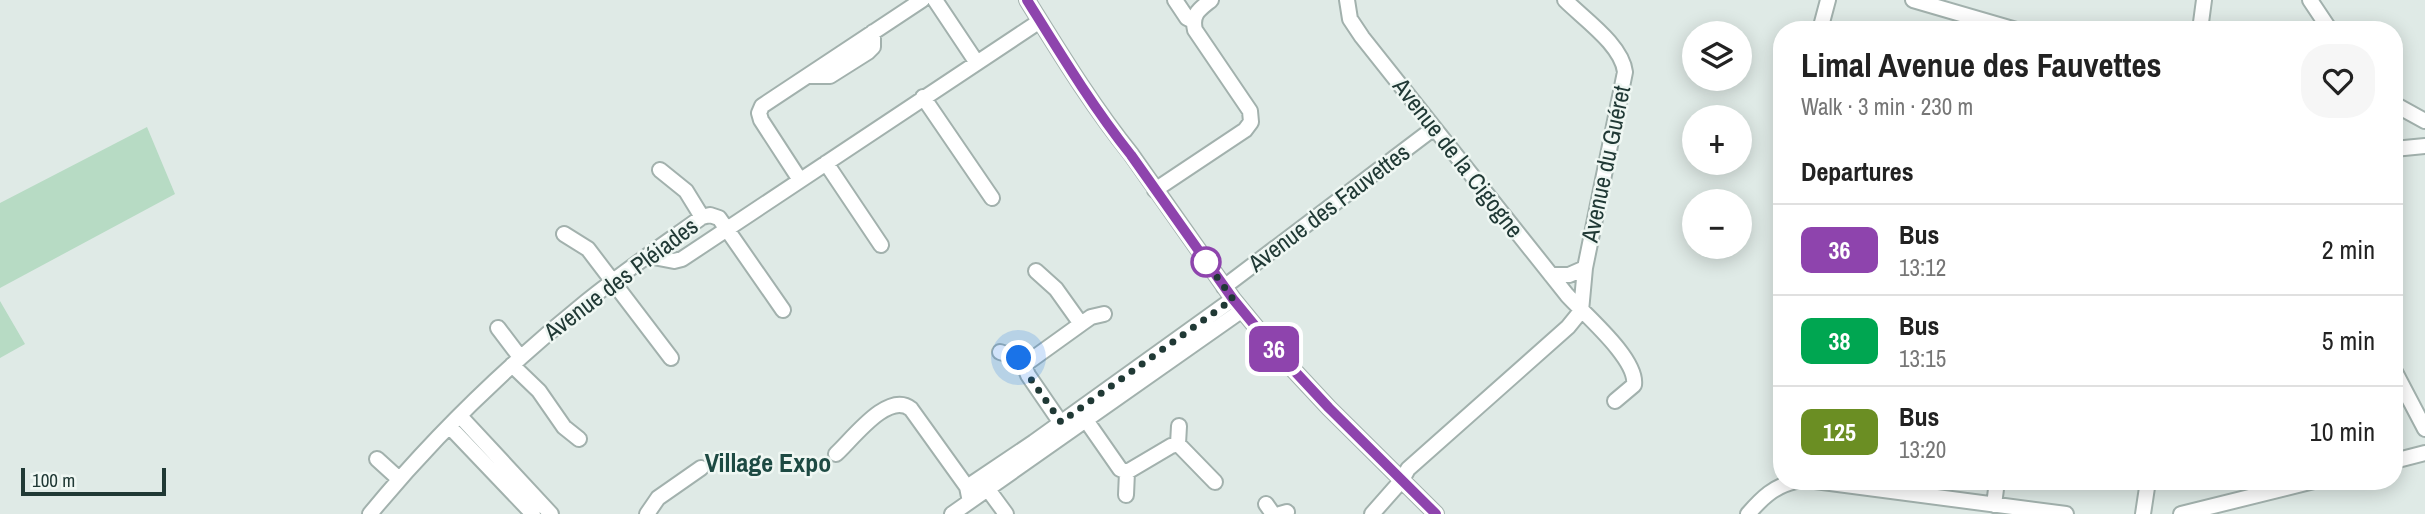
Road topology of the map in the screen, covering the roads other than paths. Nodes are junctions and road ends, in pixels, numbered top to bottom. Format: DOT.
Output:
graph roads {
  1 [pos="922,0"];
  2 [pos="935,0"];
  3 [pos="1027,0"];
  4 [pos="1175,0"];
  5 [pos="1211,0"];
  6 [pos="1346,0"];
  7 [pos="1565,0"];
  8 [pos="1828,0"];
  9 [pos="1913,0"];
  10 [pos="2204,0"];
  11 [pos="2310,0"];
  12 [pos="1040,21"];
  13 [pos="1193,21"];
  14 [pos="1822,21"];
  15 [pos="1985,21"];
  16 [pos="2201,21"];
  17 [pos="2324,21"];
  18 [pos="977,63"];
  19 [pos="923,97"];
  20 [pos="2403,109"];
  21 [pos="2425,121"];
  22 [pos="1434,128"];
  23 [pos="2425,146"];
  24 [pos="2403,148"];
  25 [pos="826,163"];
  26 [pos="660,170"];
  27 [pos="800,180"];
  28 [pos="1155,190"];
  29 [pos="992,198"];
  30 [pos="702,217"];
  31 [pos="726,230"];
  32 [pos="564,234"];
  33 [pos="881,245"];
  34 [pos="648,256"];
  35 [pos="1585,268"];
  36 [pos="1036,271"];
  37 [pos="1551,275"];
  38 [pos="612,282"];
  39 [pos="1233,299"];
  40 [pos="783,310"];
  41 [pos="1581,311"];
  42 [pos="1104,314"];
  43 [pos="1081,324"];
  44 [pos="498,328"];
  45 [pos="1000,352"];
  46 [pos="671,359"];
  47 [pos="516,361"];
  48 [pos="1024,365"];
  49 [pos="2403,387"];
  50 [pos="1615,401"];
  51 [pos="1082,415"];
  52 [pos="454,421"];
  53 [pos="1180,426"];
  54 [pos="1064,427"];
  55 [pos="2425,429"];
  56 [pos="579,439"];
  57 [pos="1178,444"];
  58 [pos="2425,453"];
  59 [pos="836,454"];
  60 [pos="377,459"];
  61 [pos="2403,459"];
  62 [pos="701,468"];
  63 [pos="1127,472"];
  64 [pos="399,479"];
  65 [pos="1402,480"];
  66 [pos="1215,482"];
  67 [pos="984,485"];
  68 [pos="967,487"];
  69 [pos="1773,490"];
  70 [pos="1882,490"];
  71 [pos="1996,490"];
  72 [pos="2146,490"];
  73 [pos="2278,490"];
  74 [pos="1126,495"];
  75 [pos="970,502"];
  76 [pos="1994,505"];
  77 [pos="370,514"];
  78 [pos="533,514"];
  79 [pos="551,514"];
  80 [pos="647,514"];
  81 [pos="952,514"];
  82 [pos="1006,514"];
  83 [pos="1372,514"];
  84 [pos="1436,514"];
  85 [pos="1748,514"];
  86 [pos="2066,514"];
  87 [pos="2143,514"];
  88 [pos="2181,514"];
  1 -- 27 [label="street"];
  2 -- 18 [label="street"];
  3 -- 12 [label="street"];
  4 -- 13 [label="street"];
  5 -- 13 [label="street"];
  6 -- 22 [label="street, Avenue de la Cigogne"];
  7 -- 35 [label="street, Avenue du Guéret"];
  8 -- 14 [label="street"];
  9 -- 15 [label="street"];
  10 -- 16 [label="street"];
  11 -- 17 [label="street"];
  12 -- 18 [label="street, Avenue des Pléiades"];
  12 -- 28 [label="street"];
  13 -- 28 [label="street"];
  18 -- 19 [label="street, Avenue des Pléiades"];
  19 -- 25 [label="street, Avenue des Pléiades"];
  19 -- 29 [label="street"];
  20 -- 21 [label="street"];
  22 -- 37 [label="street, Avenue de la Cigogne"];
  22 -- 39 [label="street, Avenue des Fauvettes"];
  23 -- 24 [label="street"];
  25 -- 27 [label="street, Avenue des Pléiades"];
  25 -- 33 [label="street"];
  26 -- 30 [label="street"];
  27 -- 31 [label="street, Avenue des Pléiades"];
  28 -- 39 [label="street"];
  30 -- 31 [label="street, Avenue des Pléiades"];
  30 -- 34 [label="street, Avenue des Pléiades"];
  31 -- 34 [label="street"];
  31 -- 40 [label="street"];
  32 -- 38 [label="street"];
  34 -- 38 [label="street, Avenue des Pléiades"];
  35 -- 37 [label="street, Avenue du Guéret"];
  35 -- 41 [label="street, Avenue du Guéret"];
  36 -- 43 [label="street"];
  37 -- 41 [label="street, Avenue de la Cigogne"];
  38 -- 46 [label="street"];
  38 -- 47 [label="street, Avenue des Pléiades"];
  39 -- 51 [label="street, Avenue des Fauvettes"];
  39 -- 65 [label="street"];
  41 -- 50 [label="street, Avenue de la Cigogne"];
  41 -- 65 [label="street"];
  42 -- 43 [label="street"];
  43 -- 48 [label="street"];
  44 -- 47 [label="street"];
  45 -- 48 [label="street"];
  47 -- 52 [label="street, Avenue des Pléiades"];
  47 -- 56 [label="street"];
  48 -- 54 [label="street"];
  49 -- 55 [label="street"];
  51 -- 54 [label="street, Avenue des Fauvettes"];
  51 -- 63 [label="street"];
  52 -- 64 [label="street, Avenue des Pléiades"];
  52 -- 78 [label="street"];
  52 -- 79 [label="street"];
  53 -- 57 [label="street"];
  54 -- 67 [label="street, Avenue des Fauvettes"];
  57 -- 63 [label="street"];
  57 -- 66 [label="street"];
  58 -- 61 [label="street"];
  59 -- 68 [label="street"];
  60 -- 64 [label="street"];
  62 -- 80 [label="street"];
  63 -- 74 [label="street"];
  64 -- 77 [label="street, Avenue des Pléiades"];
  65 -- 83 [label="street"];
  65 -- 84 [label="street"];
  67 -- 68 [label="street"];
  67 -- 75 [label="street"];
  67 -- 82 [label="street"];
  68 -- 75 [label="street"];
  69 -- 85 [label="street"];
  70 -- 76 [label="street"];
  71 -- 76 [label="street"];
  72 -- 87 [label="street"];
  73 -- 88 [label="street"];
  75 -- 81 [label="street"];
  76 -- 86 [label="street"];
}
